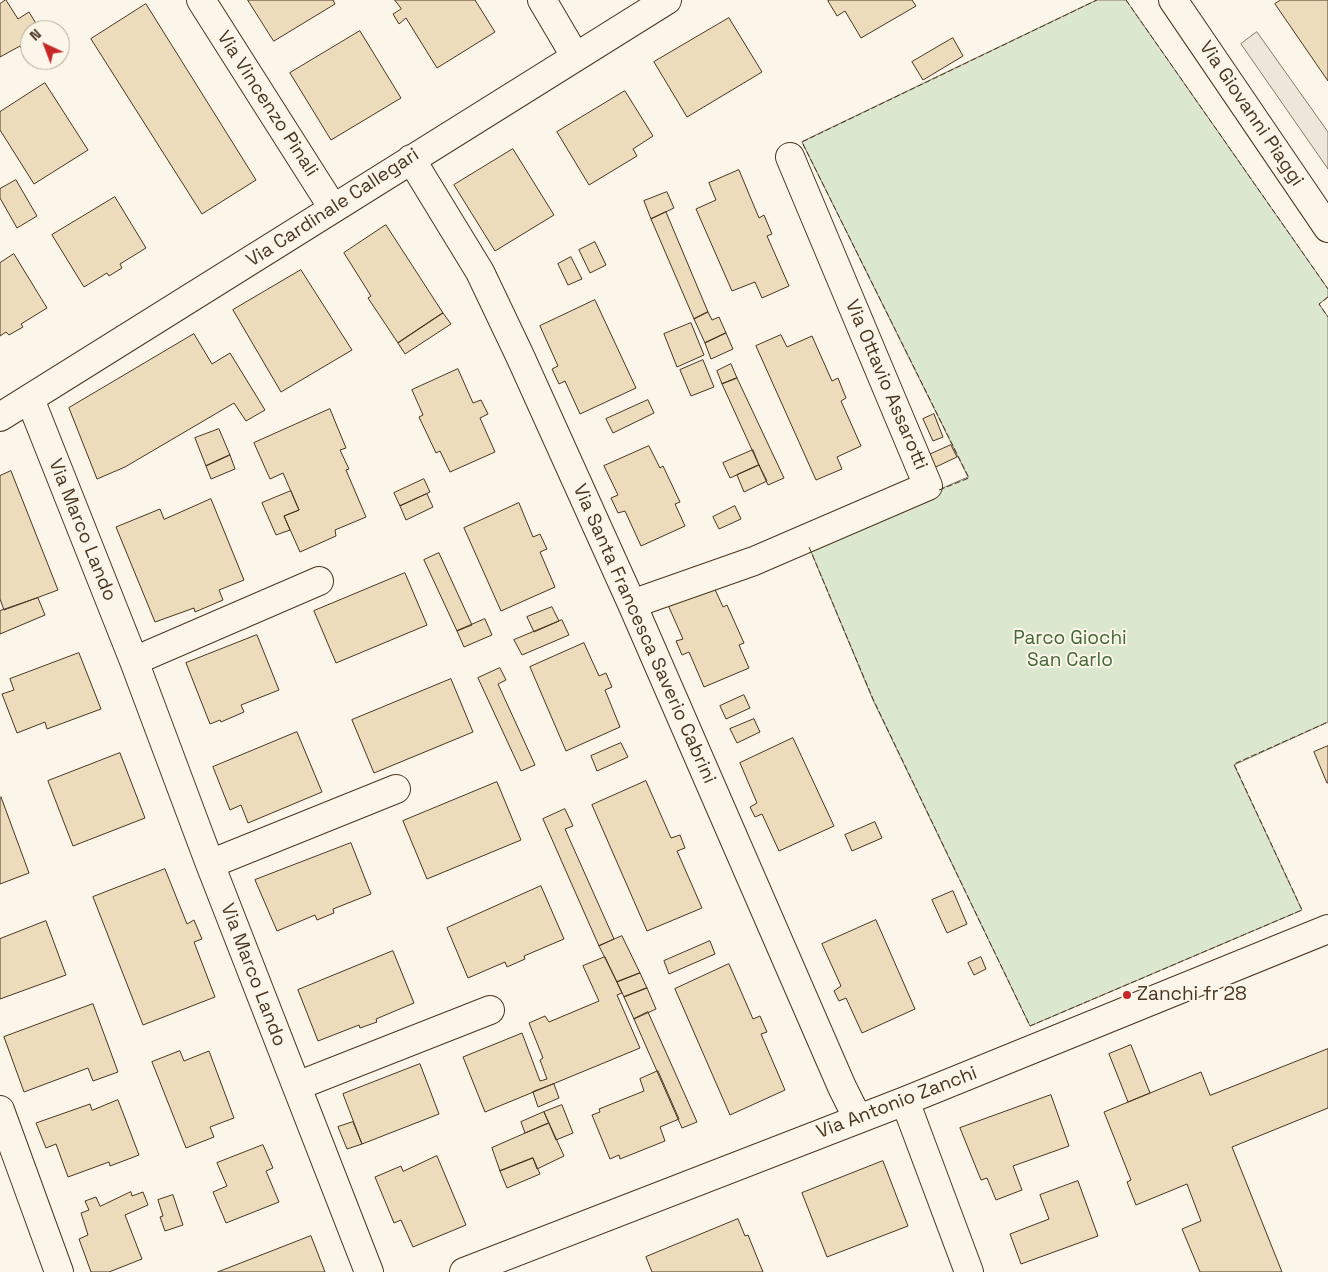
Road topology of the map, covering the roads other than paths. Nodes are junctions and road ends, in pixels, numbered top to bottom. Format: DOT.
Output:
graph roads {
  1 [pos="201,0"];
  2 [pos="542,0"];
  3 [pos="667,0"];
  4 [pos="1173,0"];
  5 [pos="575,56"];
  6 [pos="790,157"];
  7 [pos="411,159"];
  8 [pos="333,208"];
  9 [pos="1328,228"];
  10 [pos="30,399"];
  11 [pos="0,417"];
  12 [pos="318,581"];
  13 [pos="632,604"];
  14 [pos="134,661"];
  15 [pos="396,789"];
  16 [pos="210,864"];
  17 [pos="1328,929"];
  18 [pos="490,1010"];
  19 [pos="297,1086"];
  20 [pos="905,1101"];
  21 [pos="0,1110"];
  22 [pos="858,1119"];
  23 [pos="468,1271"];
  24 [pos="59,1272"];
  25 [pos="369,1272"];
  26 [pos="969,1272"];
  1 -- 8 [label="street, Via Vincenzo Pinali"];
  2 -- 5 [label="street"];
  3 -- 5 [label="street, Via Cardinale Callegari"];
  4 -- 9 [label="street, Via Giovanni Piaggi"];
  5 -- 7 [label="street, Via Cardinale Callegari"];
  6 -- 13 [label="street, Via Ottavio Assarotti"];
  7 -- 8 [label="street, Via Cardinale Callegari"];
  7 -- 13 [label="street, Via Santa Francesca Saverio Cabrini"];
  8 -- 10 [label="street, Via Cardinale Callegari"];
  10 -- 11 [label="street, Via Cardinale Callegari"];
  10 -- 14 [label="street, Via Marco Lando"];
  12 -- 14 [label="street"];
  13 -- 22 [label="street, Via Santa Francesca Saverio Cabrini"];
  14 -- 16 [label="street, Via Marco Lando"];
  15 -- 16 [label="street"];
  16 -- 19 [label="street, Via Marco Lando"];
  17 -- 20 [label="street, Via Antonio Zanchi"];
  18 -- 19 [label="street"];
  19 -- 25 [label="street, Via Marco Lando"];
  20 -- 22 [label="street, Via Antonio Zanchi"];
  20 -- 26 [label="street"];
  21 -- 24 [label="street"];
  22 -- 23 [label="street, Via Antonio Zanchi"];
}
